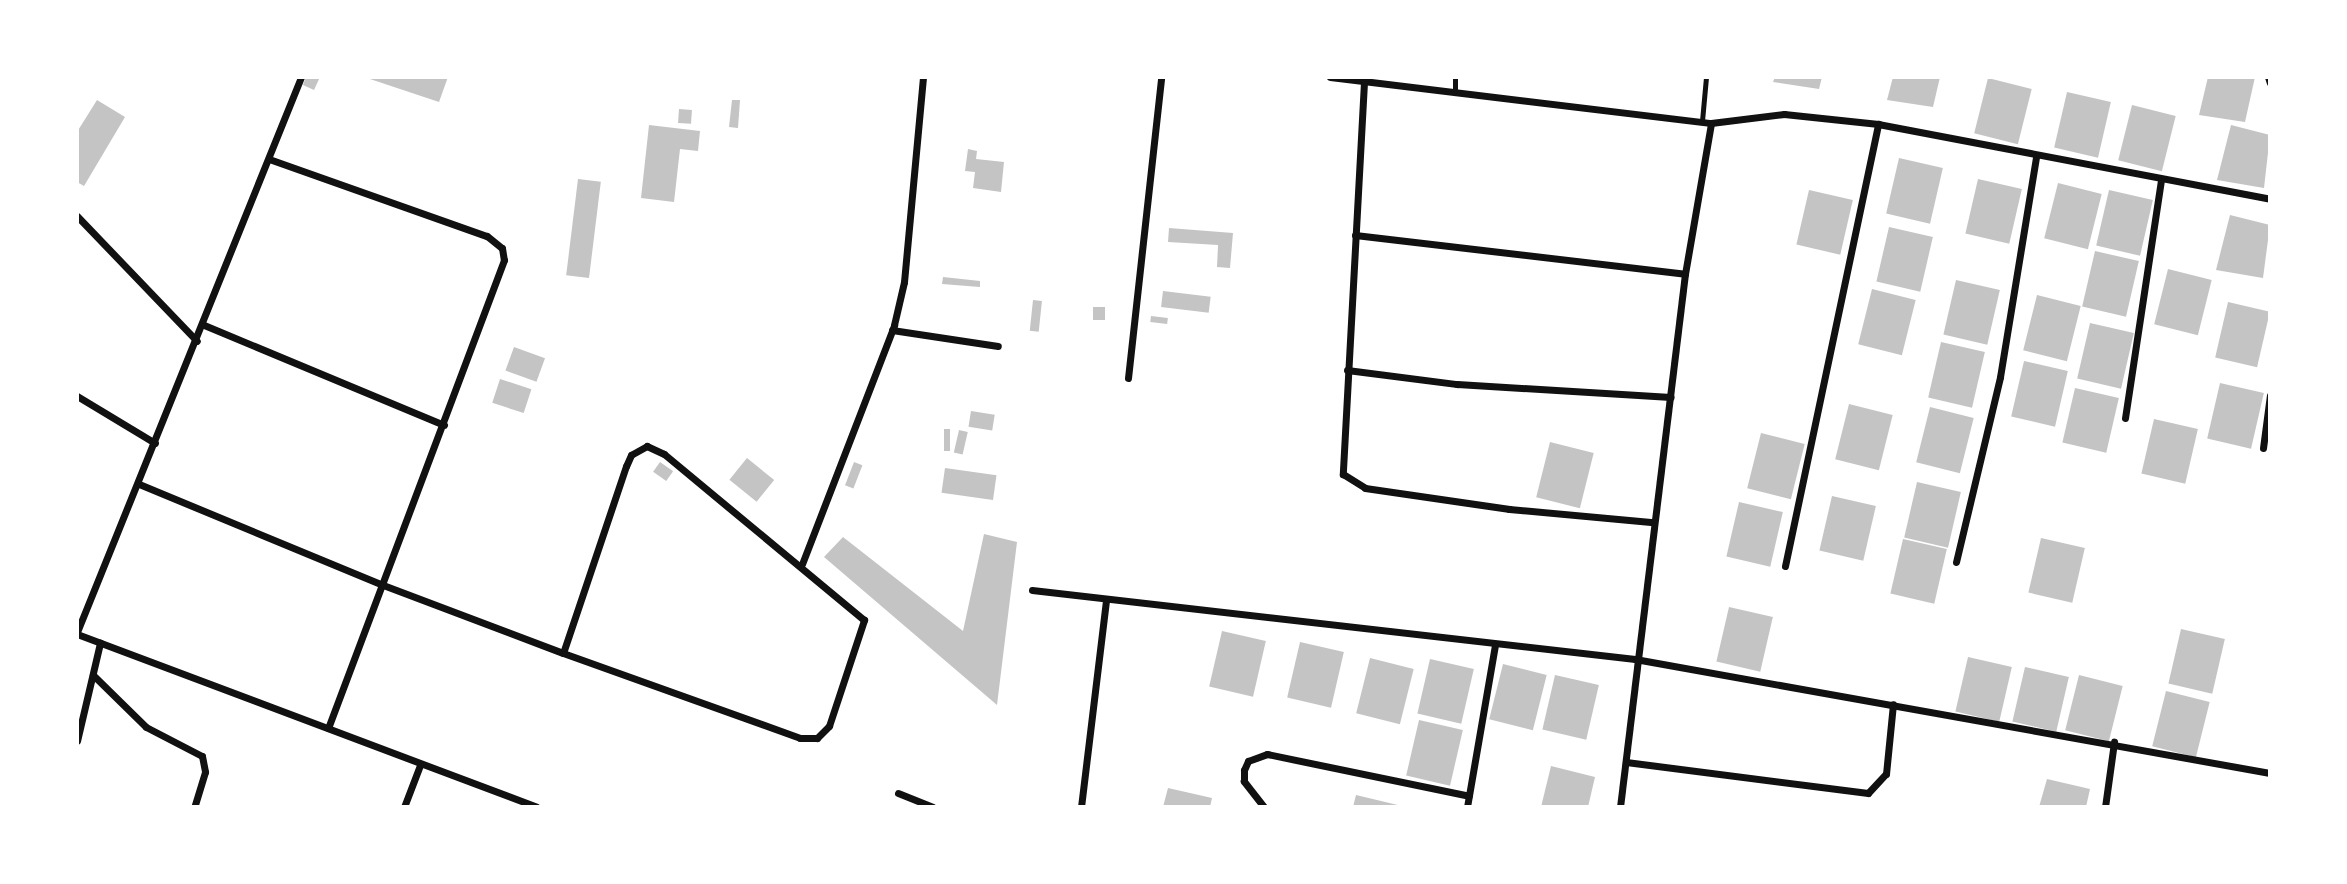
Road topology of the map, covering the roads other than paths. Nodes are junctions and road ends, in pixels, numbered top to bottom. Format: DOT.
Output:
graph roads {
  1 [pos="301,77"];
  2 [pos="923,77"];
  3 [pos="1161,77"];
  4 [pos="1330,77"];
  5 [pos="1455,77"];
  6 [pos="1706,77"];
  7 [pos="2268,77"];
  8 [pos="1360,80"];
  9 [pos="2270,83"];
  10 [pos="1455,89"];
  11 [pos="1702,121"];
  12 [pos="1712,122"];
  13 [pos="1878,124"];
  14 [pos="2036,156"];
  15 [pos="269,159"];
  16 [pos="2161,179"];
  17 [pos="2270,199"];
  18 [pos="77,216"];
  19 [pos="1355,235"];
  20 [pos="1685,274"];
  21 [pos="204,325"];
  22 [pos="891,330"];
  23 [pos="197,341"];
  24 [pos="998,346"];
  25 [pos="1347,370"];
  26 [pos="1128,378"];
  27 [pos="77,396"];
  28 [pos="2270,396"];
  29 [pos="1671,397"];
  30 [pos="2125,418"];
  31 [pos="444,425"];
  32 [pos="156,443"];
  33 [pos="2263,448"];
  34 [pos="139,484"];
  35 [pos="1653,522"];
  36 [pos="1956,562"];
  37 [pos="802,564"];
  38 [pos="1785,566"];
  39 [pos="383,585"];
  40 [pos="1032,590"];
  41 [pos="1106,599"];
  42 [pos="77,633"];
  43 [pos="100,643"];
  44 [pos="1495,645"];
  45 [pos="563,653"];
  46 [pos="1636,659"];
  47 [pos="93,676"];
  48 [pos="1893,704"];
  49 [pos="328,727"];
  50 [pos="77,741"];
  51 [pos="2114,742"];
  52 [pos="1626,762"];
  53 [pos="420,765"];
  54 [pos="2270,773"];
  55 [pos="898,793"];
  56 [pos="1468,796"];
  57 [pos="194,807"];
  58 [pos="404,807"];
  59 [pos="537,807"];
  60 [pos="932,807"];
  61 [pos="1081,807"];
  62 [pos="1264,807"];
  63 [pos="1466,807"];
  64 [pos="1620,807"];
  65 [pos="2105,807"];
  1 -- 15 [label="street"];
  2 -- 22 [label="street"];
  3 -- 26 [label="street"];
  4 -- 8 [label="street"];
  5 -- 10 [label="lane"];
  6 -- 11 [label="lane"];
  7 -- 9 [label="street"];
  8 -- 10 [label="street"];
  8 -- 19 [label="street"];
  10 -- 11 [label="street"];
  11 -- 12 [label="street"];
  12 -- 13 [label="street"];
  12 -- 20 [label="street"];
  13 -- 14 [label="street"];
  13 -- 38 [label="street"];
  14 -- 16 [label="street"];
  14 -- 36 [label="street"];
  15 -- 21 [label="street"];
  15 -- 31 [label="street"];
  16 -- 17 [label="street"];
  16 -- 30 [label="street"];
  18 -- 23 [label="street"];
  19 -- 20 [label="street"];
  19 -- 25 [label="street"];
  20 -- 29 [label="street"];
  21 -- 23 [label="street"];
  21 -- 31 [label="street"];
  22 -- 24 [label="street"];
  22 -- 37 [label="street"];
  23 -- 32 [label="street"];
  25 -- 29 [label="street"];
  25 -- 35 [label="street"];
  27 -- 32 [label="street"];
  28 -- 33 [label="street"];
  29 -- 35 [label="street"];
  31 -- 39 [label="street"];
  32 -- 34 [label="street"];
  34 -- 39 [label="street"];
  34 -- 42 [label="street"];
  35 -- 46 [label="street"];
  37 -- 45 [label="street"];
  37 -- 45 [label="street"];
  39 -- 45 [label="street"];
  39 -- 49 [label="street"];
  40 -- 41 [label="street"];
  41 -- 44 [label="street"];
  41 -- 61 [label="street"];
  42 -- 43 [label="street"];
  43 -- 47 [label="street"];
  43 -- 49 [label="street"];
  44 -- 46 [label="street"];
  44 -- 56 [label="street"];
  46 -- 48 [label="street"];
  46 -- 52 [label="street"];
  47 -- 50 [label="street"];
  47 -- 57 [label="street"];
  48 -- 51 [label="street"];
  48 -- 52 [label="street"];
  49 -- 53 [label="street"];
  51 -- 54 [label="street"];
  51 -- 65 [label="street"];
  52 -- 64 [label="street"];
  53 -- 58 [label="street"];
  53 -- 59 [label="street"];
  55 -- 60 [label="street"];
  56 -- 62 [label="street"];
  56 -- 63 [label="street"];
}
